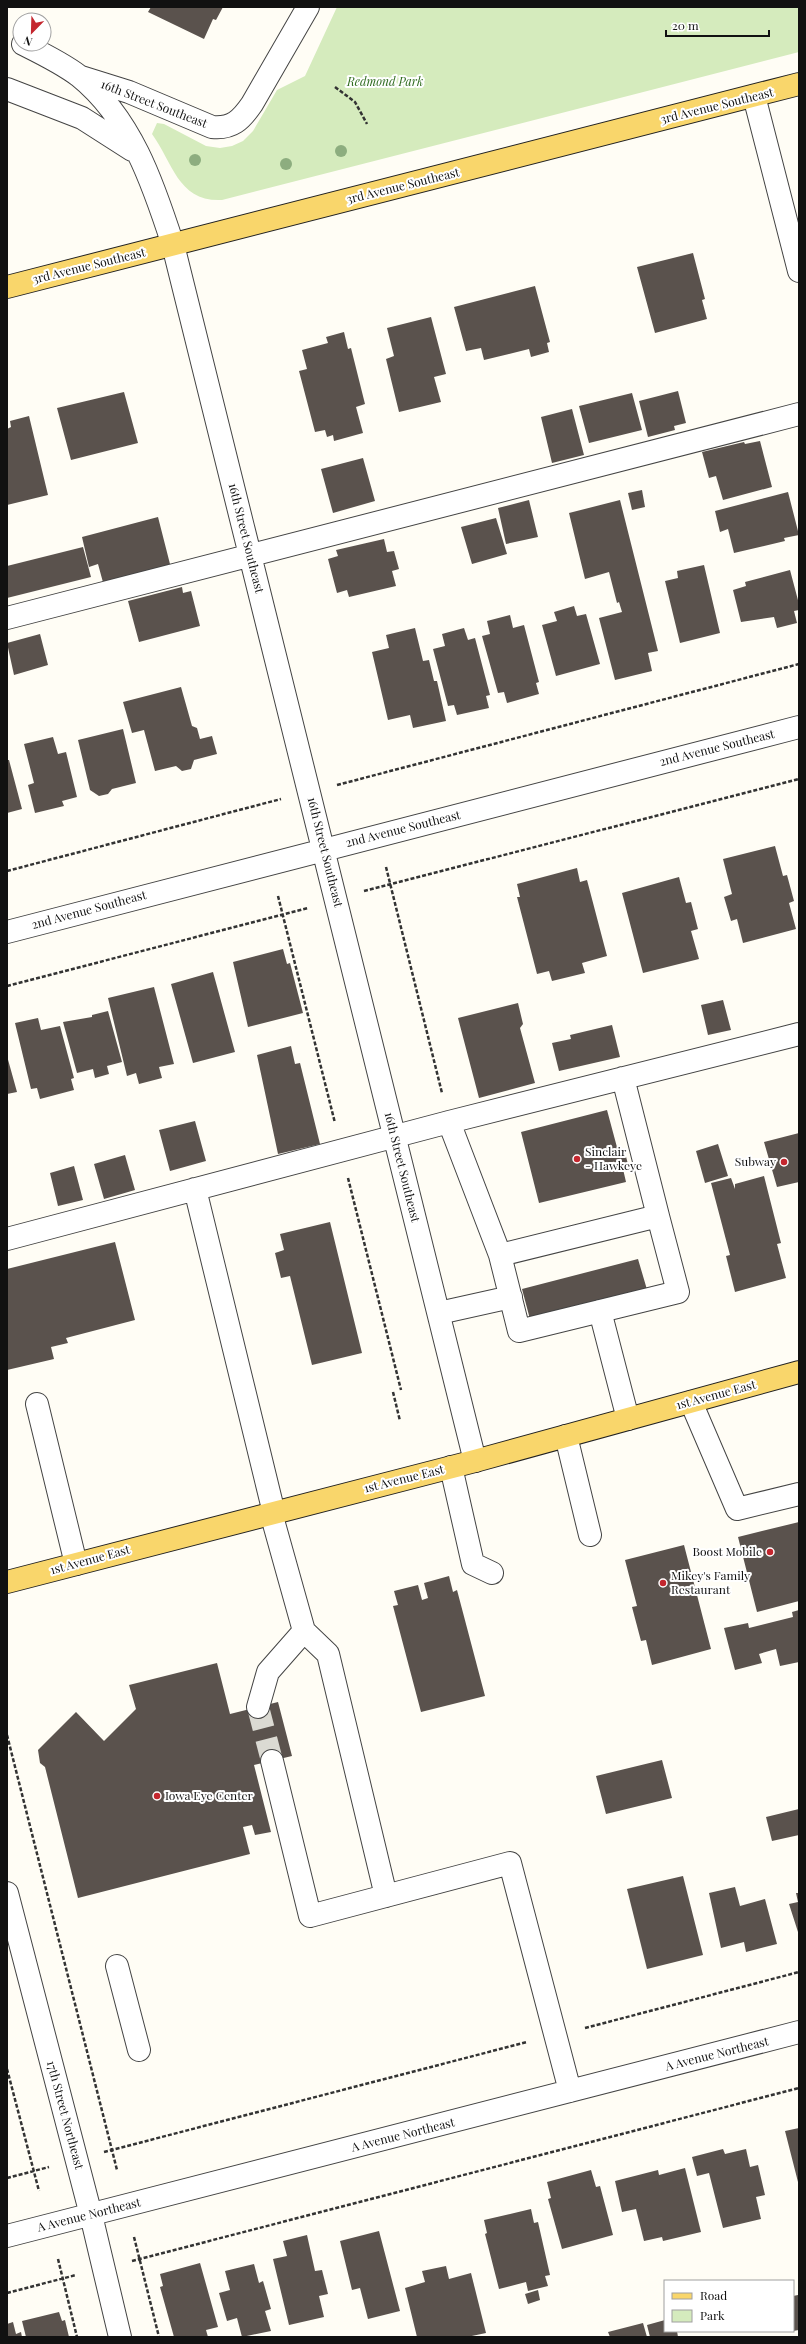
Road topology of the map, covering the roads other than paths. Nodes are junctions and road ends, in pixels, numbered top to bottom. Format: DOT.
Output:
graph roads {
  1 [pos="308,7"];
  2 [pos="37,52"];
  3 [pos="78,76"];
  4 [pos="799,84"];
  5 [pos="7,89"];
  6 [pos="754,96"];
  7 [pos="140,156"];
  8 [pos="173,244"];
  9 [pos="799,271"];
  10 [pos="7,287"];
  11 [pos="799,414"];
  12 [pos="250,554"];
  13 [pos="7,618"];
  14 [pos="799,727"];
  15 [pos="325,849"];
  16 [pos="7,932"];
  17 [pos="799,1034"];
  18 [pos="623,1078"];
  19 [pos="449,1122"];
  20 [pos="394,1137"];
  21 [pos="195,1189"];
  22 [pos="658,1216"];
  23 [pos="7,1239"];
  24 [pos="500,1255"];
  25 [pos="511,1297"];
  26 [pos="600,1311"];
  27 [pos="439,1313"];
  28 [pos="799,1372"];
  29 [pos="691,1402"];
  30 [pos="37,1404"];
  31 [pos="628,1419"];
  32 [pos="566,1436"];
  33 [pos="475,1461"];
  34 [pos="451,1467"];
  35 [pos="799,1494"];
  36 [pos="273,1513"];
  37 [pos="590,1535"];
  38 [pos="76,1564"];
  39 [pos="492,1573"];
  40 [pos="7,1582"];
  41 [pos="304,1631"];
  42 [pos="258,1707"];
  43 [pos="272,1761"];
  44 [pos="7,1893"];
  45 [pos="386,1896"];
  46 [pos="117,1966"];
  47 [pos="799,2032"];
  48 [pos="139,2050"];
  49 [pos="570,2091"];
  50 [pos="91,2215"];
  51 [pos="7,2236"];
  52 [pos="120,2337"];
  1 -- 3 [label="street, 16th Street Southeast"];
  2 -- 3 [label="street"];
  3 -- 7 [label="street, 16th Street Southeast"];
  4 -- 6 [label="main road, 3rd Avenue Southeast"];
  5 -- 7 [label="street"];
  6 -- 8 [label="main road, 3rd Avenue Southeast"];
  6 -- 9 [label="street"];
  7 -- 8 [label="street, 16th Street Southeast"];
  8 -- 10 [label="main road, 3rd Avenue Southeast"];
  8 -- 12 [label="street, 16th Street Southeast"];
  11 -- 12 [label="street"];
  12 -- 13 [label="street"];
  12 -- 15 [label="street, 16th Street Southeast"];
  14 -- 15 [label="street, 2nd Avenue Southeast"];
  15 -- 16 [label="street, 2nd Avenue Southeast"];
  15 -- 20 [label="street, 16th Street Southeast"];
  17 -- 18 [label="street"];
  18 -- 19 [label="street"];
  18 -- 22 [label="street"];
  19 -- 20 [label="street"];
  19 -- 24 [label="street"];
  20 -- 21 [label="street"];
  20 -- 27 [label="street, 16th Street Southeast"];
  21 -- 23 [label="street"];
  21 -- 36 [label="street"];
  22 -- 24 [label="street"];
  22 -- 26 [label="street"];
  24 -- 25 [label="street"];
  25 -- 26 [label="street"];
  25 -- 27 [label="street"];
  26 -- 31 [label="street"];
  27 -- 33 [label="street, 16th Street Southeast"];
  28 -- 29 [label="main road, 1st Avenue East"];
  29 -- 31 [label="main road, 1st Avenue East"];
  29 -- 35 [label="street"];
  30 -- 38 [label="street"];
  31 -- 32 [label="main road, 1st Avenue East"];
  32 -- 33 [label="main road, 1st Avenue East"];
  32 -- 37 [label="street"];
  33 -- 34 [label="main road, 1st Avenue East"];
  34 -- 36 [label="main road, 1st Avenue East"];
  34 -- 39 [label="street"];
  36 -- 38 [label="main road, 1st Avenue East"];
  36 -- 41 [label="street"];
  38 -- 40 [label="main road, 1st Avenue East"];
  41 -- 42 [label="street"];
  41 -- 45 [label="street"];
  43 -- 45 [label="street"];
  44 -- 50 [label="street, 17th Street Northeast"];
  45 -- 49 [label="street"];
  46 -- 48 [label="street"];
  47 -- 49 [label="street, A Avenue Northeast"];
  49 -- 50 [label="street, A Avenue Northeast"];
  50 -- 51 [label="street, A Avenue Northeast"];
  50 -- 52 [label="street, 17th Street Northeast"];
}
